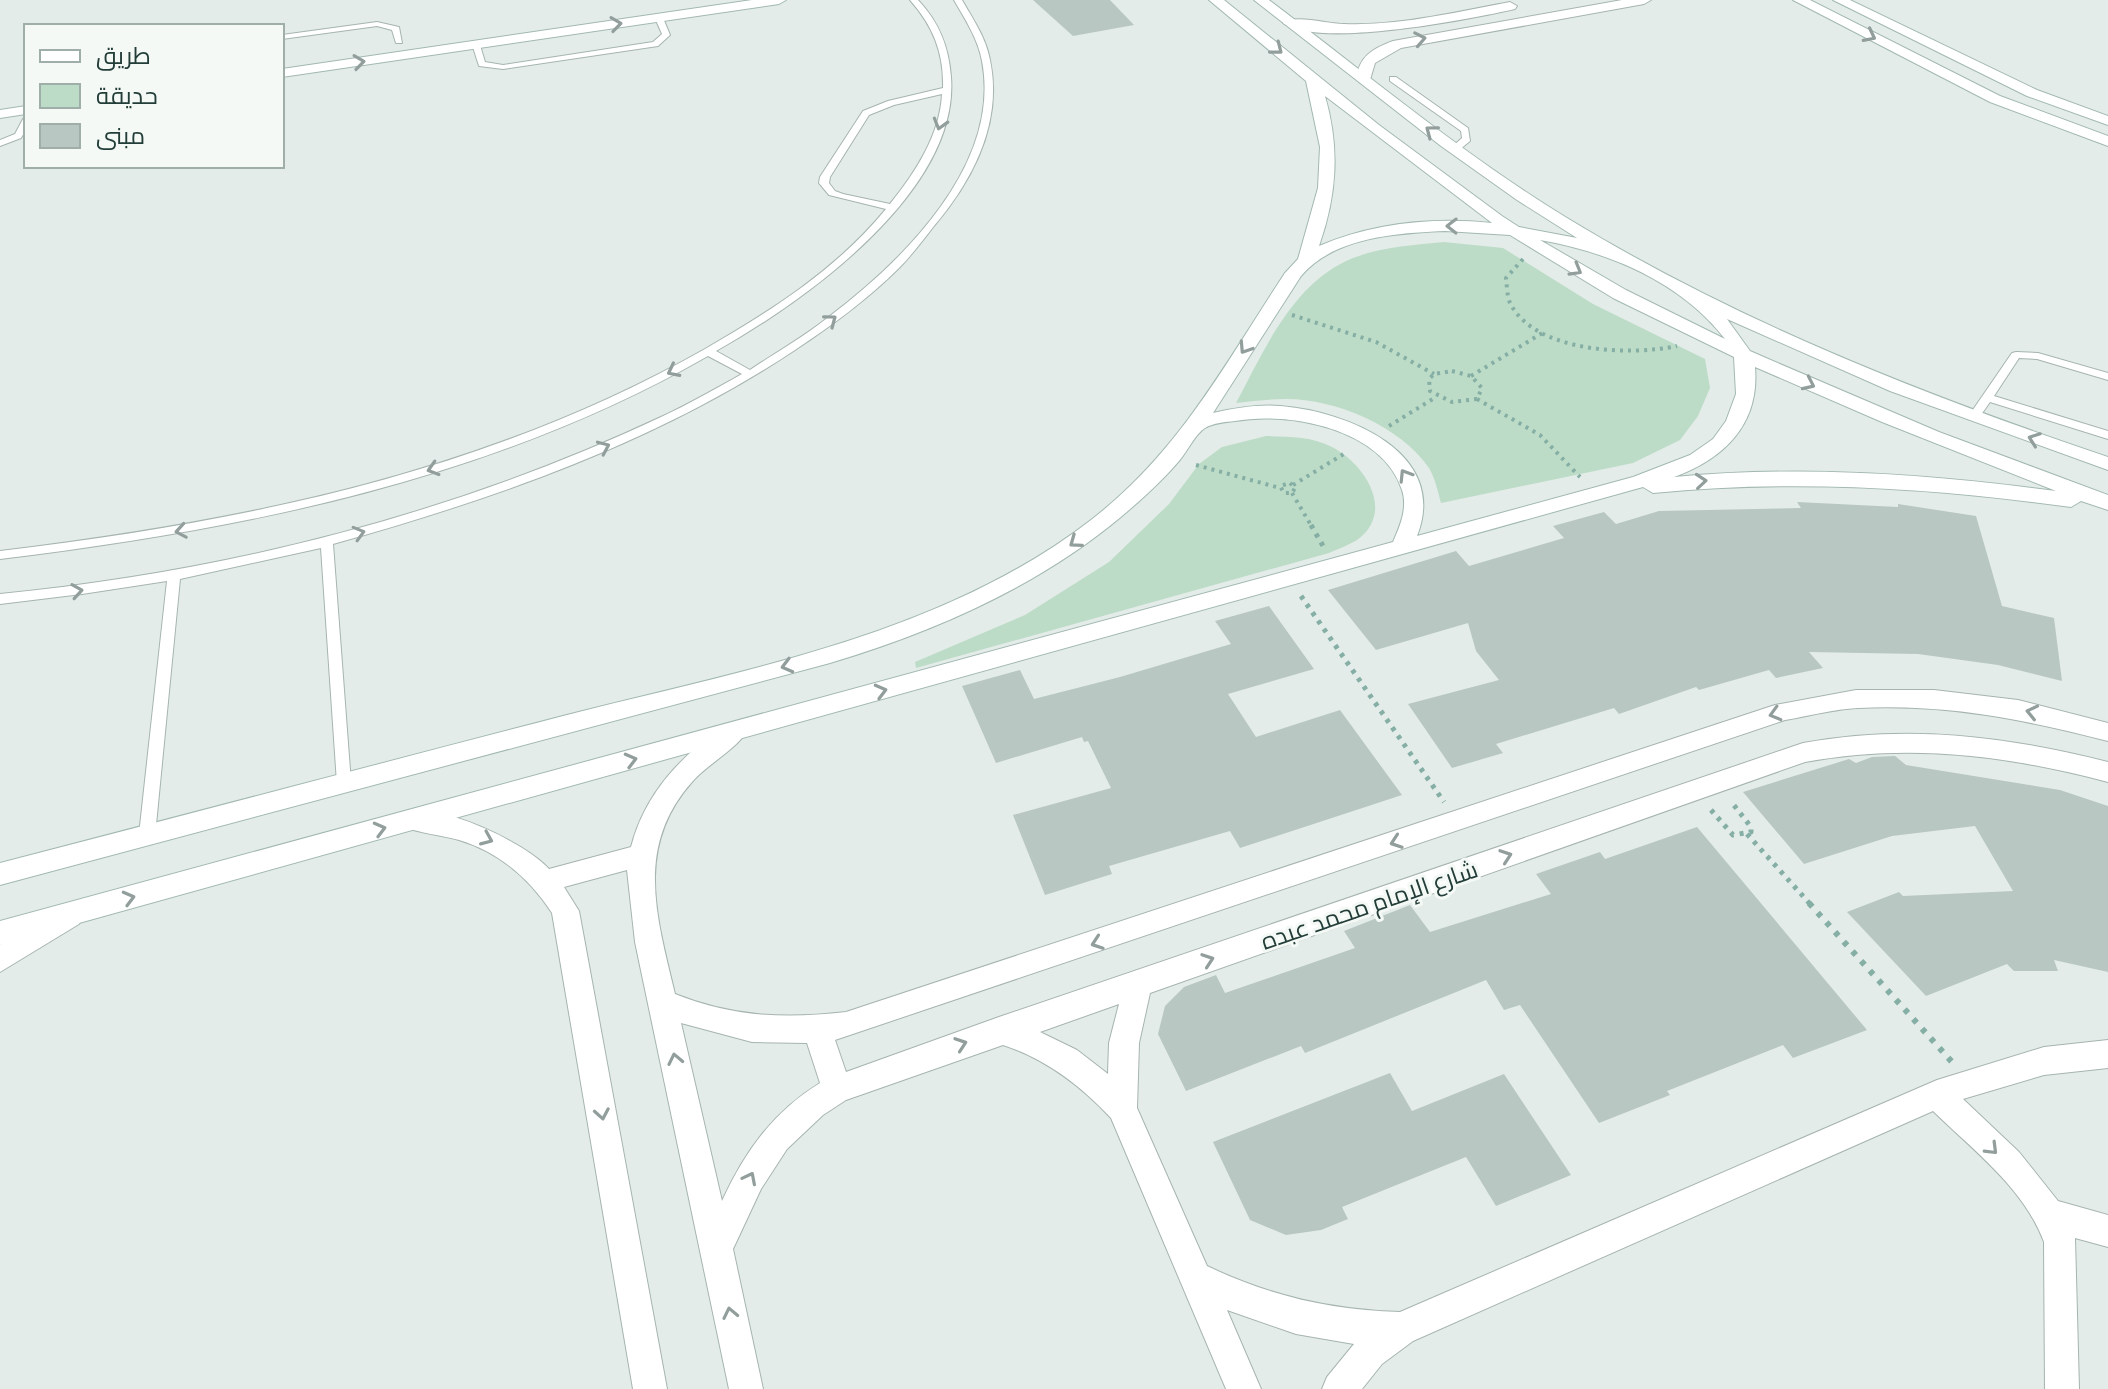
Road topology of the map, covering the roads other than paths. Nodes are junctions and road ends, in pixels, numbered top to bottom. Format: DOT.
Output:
graph roads {
  1 [pos="682,0"];
  2 [pos="779,0"];
  3 [pos="914,0"];
  4 [pos="958,0"];
  5 [pos="1216,0"];
  6 [pos="1261,0"];
  7 [pos="1644,0"];
  8 [pos="1800,0"];
  9 [pos="1840,0"];
  10 [pos="1532,3"];
  11 [pos="659,18"];
  12 [pos="1290,23"];
  13 [pos="284,37"];
  14 [pos="399,41"];
  15 [pos="476,44"];
  16 [pos="341,49"];
  17 [pos="284,73"];
  18 [pos="1312,76"];
  19 [pos="1393,79"];
  20 [pos="1364,80"];
  21 [pos="947,90"];
  22 [pos="24,94"];
  23 [pos="0,98"];
  24 [pos="24,110"];
  25 [pos="0,114"];
  26 [pos="2108,121"];
  27 [pos="24,125"];
  28 [pos="2108,141"];
  29 [pos="0,143"];
  30 [pos="1455,149"];
  31 [pos="894,208"];
  32 [pos="1512,230"];
  33 [pos="1611,251"];
  34 [pos="1306,258"];
  35 [pos="1690,293"];
  36 [pos="710,352"];
  37 [pos="1743,354"];
  38 [pos="749,374"];
  39 [pos="2108,377"];
  40 [pos="1987,397"];
  41 [pos="1974,417"];
  42 [pos="1197,424"];
  43 [pos="2108,435"];
  44 [pos="2108,464"];
  45 [pos="1596,494"];
  46 [pos="2108,504"];
  47 [pos="327,542"];
  48 [pos="1402,547"];
  49 [pos="0,555"];
  50 [pos="174,576"];
  51 [pos="0,599"];
  52 [pos="734,732"];
  53 [pos="2108,732"];
  54 [pos="2108,772"];
  55 [pos="344,783"];
  56 [pos="412,820"];
  57 [pos="147,835"];
  58 [pos="641,855"];
  59 [pos="0,874"];
  60 [pos="545,881"];
  61 [pos="74,913"];
  62 [pos="0,933"];
  63 [pos="0,960"];
  64 [pos="1138,984"];
  65 [pos="662,1002"];
  66 [pos="817,1029"];
  67 [pos="999,1030"];
  68 [pos="2108,1054"];
  69 [pos="837,1089"];
  70 [pos="1937,1094"];
  71 [pos="1122,1108"];
  72 [pos="2050,1215"];
  73 [pos="2108,1231"];
  74 [pos="716,1249"];
  75 [pos="1196,1278"];
  76 [pos="1401,1329"];
  77 [pos="650,1389"];
  78 [pos="746,1389"];
  79 [pos="1244,1389"];
  80 [pos="1339,1389"];
  81 [pos="2062,1389"];
  1 -- 14 [label="street"];
  2 -- 11 [label="street"];
  3 -- 21 [label="lane"];
  38 -- 4 [label="lane, one-way"];
  5 -- 18 [label="street, one-way"];
  6 -- 12 [label="street"];
  20 -- 7 [label="street, one-way"];
  8 -- 28 [label="street, one-way"];
  9 -- 26 [label="street"];
  10 -- 12 [label="street"];
  15 -- 11 [label="street, one-way"];
  11 -- 15 [label="lane"];
  12 -- 20 [label="street"];
  13 -- 14 [label="lane"];
  14 -- 16 [label="street"];
  17 -- 15 [label="street, one-way"];
  18 -- 32 [label="street"];
  18 -- 34 [label="street"];
  19 -- 30 [label="lane"];
  30 -- 20 [label="street, one-way"];
  21 -- 31 [label="lane, one-way"];
  21 -- 31 [label="lane"];
  22 -- 23 [label="street"];
  24 -- 25 [label="street"];
  27 -- 29 [label="lane"];
  30 -- 33 [label="street"];
  31 -- 36 [label="lane"];
  32 -- 33 [label="street"];
  32 -- 34 [label="street, one-way"];
  32 -- 37 [label="street, one-way"];
  33 -- 35 [label="street"];
  34 -- 42 [label="street, one-way"];
  35 -- 37 [label="street"];
  35 -- 41 [label="street"];
  36 -- 38 [label="lane"];
  36 -- 49 [label="lane, one-way"];
  37 -- 45 [label="street"];
  37 -- 46 [label="street, one-way"];
  47 -- 38 [label="lane, one-way"];
  39 -- 40 [label="lane"];
  40 -- 41 [label="lane"];
  40 -- 43 [label="lane"];
  44 -- 41 [label="street, one-way"];
  48 -- 42 [label="street, one-way"];
  42 -- 55 [label="street, one-way"];
  45 -- 46 [label="street, one-way"];
  45 -- 48 [label="street"];
  47 -- 50 [label="lane"];
  47 -- 55 [label="lane"];
  52 -- 48 [label="street, one-way"];
  51 -- 50 [label="lane, one-way"];
  50 -- 57 [label="lane"];
  56 -- 52 [label="street, one-way"];
  52 -- 58 [label="street"];
  53 -- 66 [label="street, شارع الإمام محمد عبده, one-way"];
  64 -- 54 [label="street, شارع الإمام محمد عبده, one-way"];
  55 -- 57 [label="street"];
  56 -- 60 [label="street, one-way"];
  61 -- 56 [label="street, one-way"];
  57 -- 59 [label="street"];
  58 -- 60 [label="street"];
  58 -- 65 [label="street"];
  60 -- 77 [label="street, one-way"];
  61 -- 62 [label="street"];
  61 -- 63 [label="street"];
  64 -- 67 [label="street, شارع الإمام محمد عبده"];
  64 -- 71 [label="street"];
  65 -- 66 [label="street, شارع الإمام محمد عبده"];
  74 -- 65 [label="street, one-way"];
  66 -- 69 [label="street"];
  69 -- 67 [label="street, شارع الإمام محمد عبده, one-way"];
  67 -- 71 [label="street"];
  68 -- 70 [label="street"];
  74 -- 69 [label="street, شارع الإمام محمد عبده, one-way"];
  70 -- 72 [label="street, one-way"];
  70 -- 76 [label="street"];
  71 -- 75 [label="street"];
  72 -- 73 [label="street"];
  72 -- 81 [label="street"];
  78 -- 74 [label="street, one-way"];
  75 -- 76 [label="street"];
  75 -- 79 [label="street"];
  76 -- 80 [label="street"];
}
